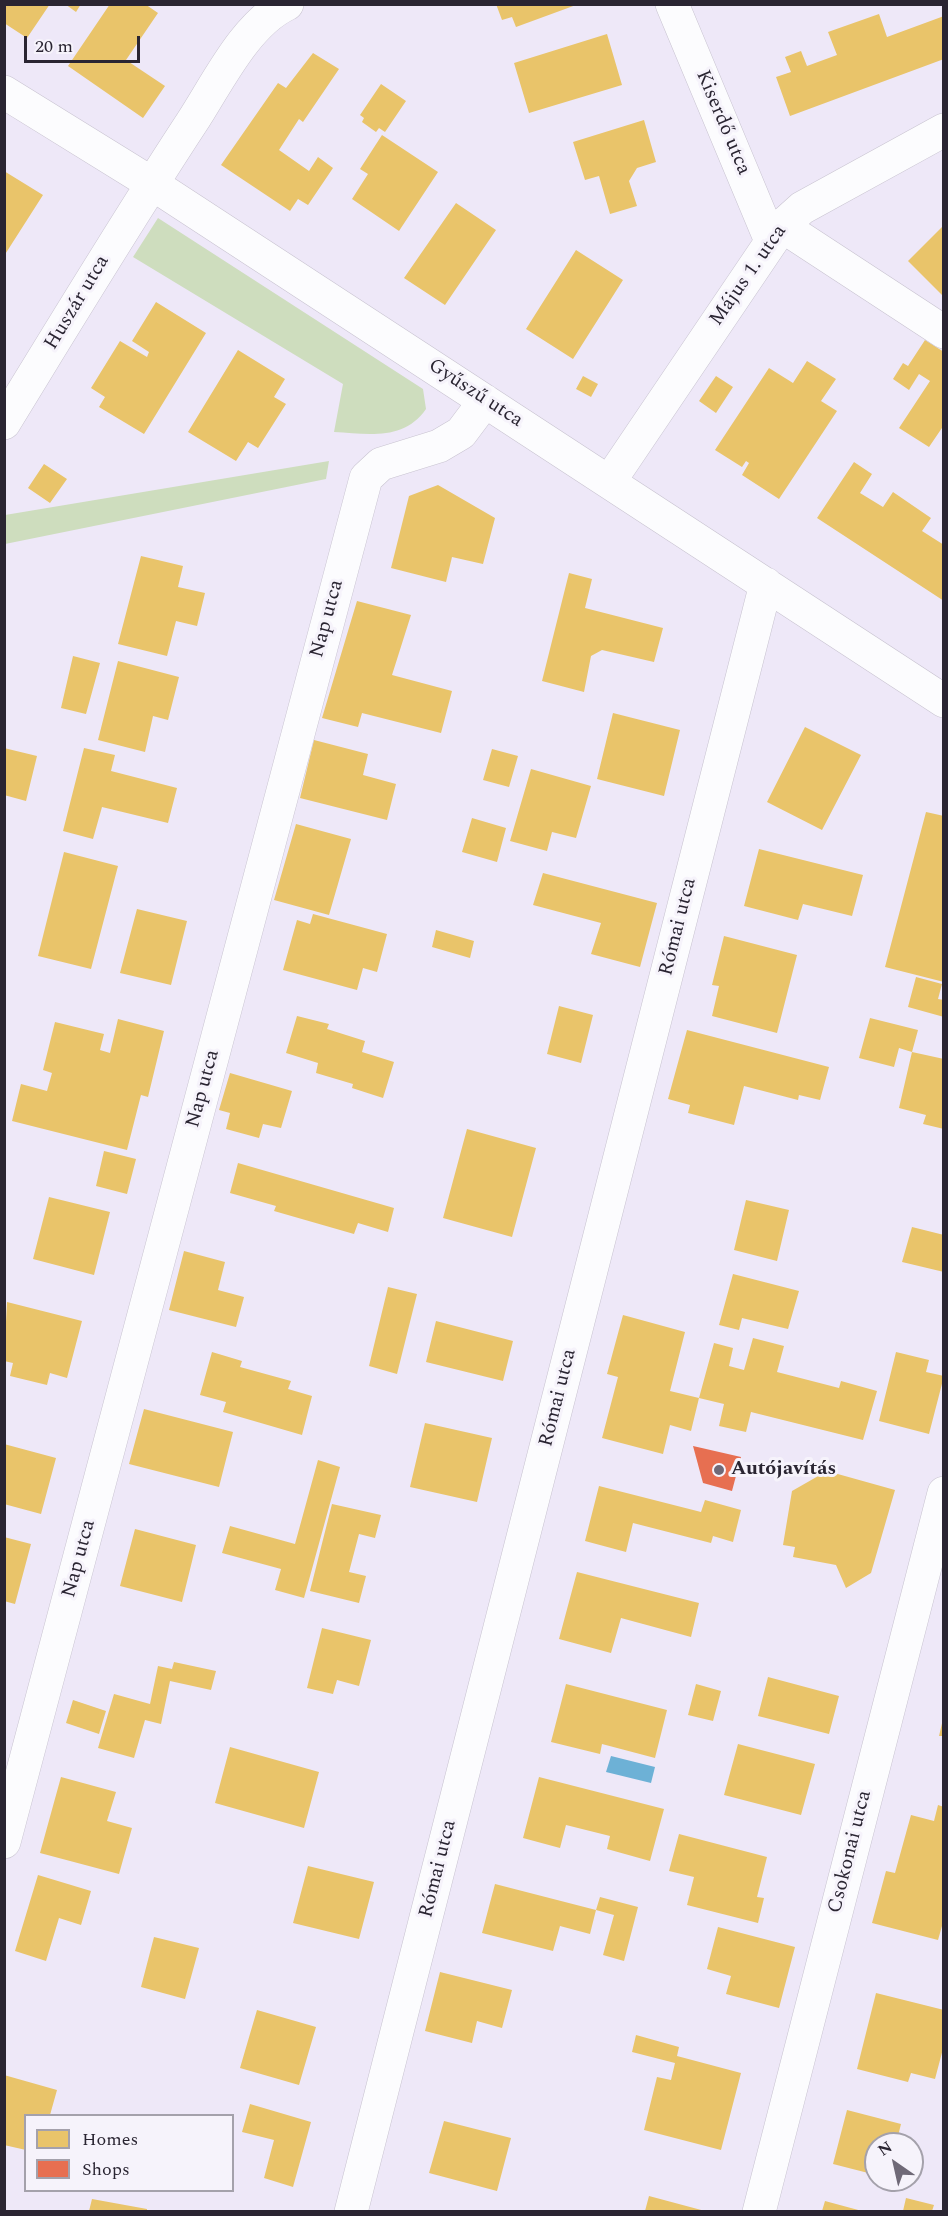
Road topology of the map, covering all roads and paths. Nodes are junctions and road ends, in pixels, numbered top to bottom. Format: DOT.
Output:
graph roads {
  1 [pos="287,4"];
  2 [pos="672,4"];
  3 [pos="4,92"];
  4 [pos="944,130"];
  5 [pos="151,183"];
  6 [pos="776,234"];
  7 [pos="944,332"];
  8 [pos="485,401"];
  9 [pos="4,423"];
  10 [pos="609,482"];
  11 [pos="766,585"];
  12 [pos="944,701"];
  13 [pos="944,1493"];
  14 [pos="4,1842"];
  15 [pos="351,2211"];
  16 [pos="759,2211"];
  1 -- 5 [label="street, Huszár utca"];
  2 -- 6 [label="street, Kiserdő utca"];
  3 -- 5 [label="street, Gyűszű utca"];
  4 -- 6 [label="street, Május 1. utca"];
  5 -- 8 [label="street, Gyűszű utca"];
  5 -- 9 [label="street, Huszár utca"];
  6 -- 7 [label="street"];
  6 -- 10 [label="street, Május 1. utca"];
  8 -- 10 [label="street, Gyűszű utca"];
  8 -- 14 [label="street, Nap utca"];
  10 -- 11 [label="street, Gyűszű utca"];
  11 -- 12 [label="street, Gyűszű utca"];
  11 -- 15 [label="street, Római utca"];
  13 -- 16 [label="street, Csokonai utca"];
}
